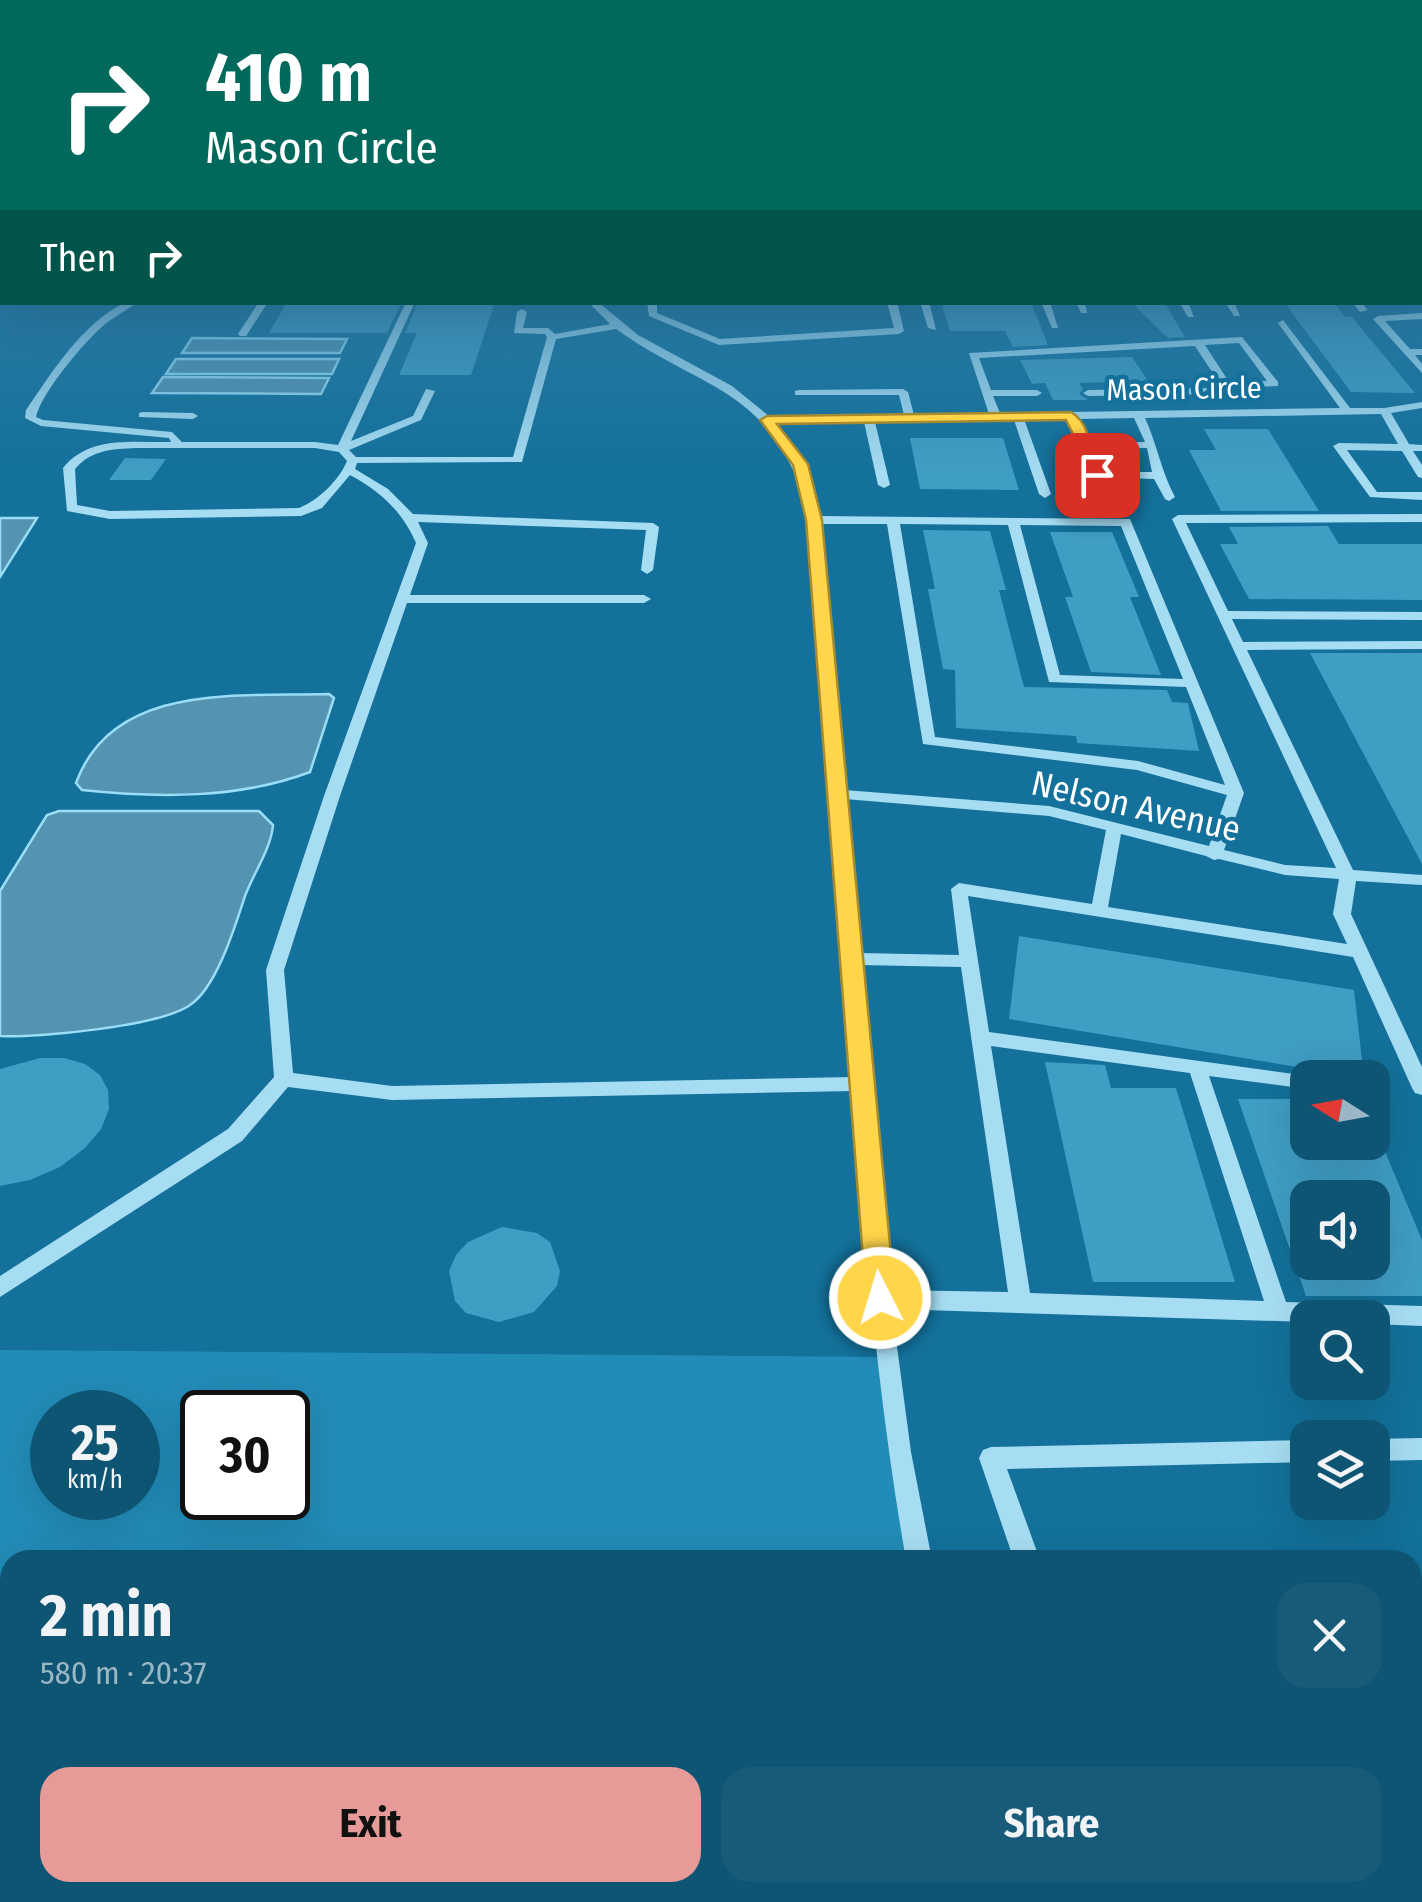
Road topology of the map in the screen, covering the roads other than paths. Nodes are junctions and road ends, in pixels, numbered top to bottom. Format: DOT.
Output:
graph roads {
  1 [pos="129,305"];
  2 [pos="262,305"];
  3 [pos="410,305"];
  4 [pos="595,305"];
  5 [pos="652,305"];
  6 [pos="893,305"];
  7 [pos="925,305"];
  8 [pos="1046,305"];
  9 [pos="1185,305"];
  10 [pos="1232,305"];
  11 [pos="522,312"];
  12 [pos="1237,314"];
  13 [pos="1191,316"];
  14 [pos="1422,316"];
  15 [pos="1283,324"];
  16 [pos="618,326"];
  17 [pos="1055,326"];
  18 [pos="933,328"];
  19 [pos="243,334"];
  20 [pos="552,336"];
  21 [pos="1198,342"];
  22 [pos="1408,352"];
  23 [pos="1422,352"];
  24 [pos="1422,370"];
  25 [pos="1226,385"];
  26 [pos="430,390"];
  27 [pos="798,393"];
  28 [pos="988,393"];
  29 [pos="1037,393"];
  30 [pos="1088,393"];
  31 [pos="154,400"];
  32 [pos="1422,404"];
  33 [pos="1384,410"];
  34 [pos="1346,411"];
  35 [pos="1138,415"];
  36 [pos="143,416"];
  37 [pos="193,416"];
  38 [pos="1071,416"];
  39 [pos="1018,417"];
  40 [pos="996,418"];
  41 [pos="870,419"];
  42 [pos="910,419"];
  43 [pos="767,420"];
  44 [pos="133,429"];
  45 [pos="179,445"];
  46 [pos="1152,445"];
  47 [pos="1086,446"];
  48 [pos="1404,447"];
  49 [pos="1422,448"];
  50 [pos="348,460"];
  51 [pos="1422,475"];
  52 [pos="1158,476"];
  53 [pos="884,485"];
  54 [pos="1044,494"];
  55 [pos="1422,496"];
  56 [pos="1169,498"];
  57 [pos="413,518"];
  58 [pos="1422,518"];
  59 [pos="814,520"];
  60 [pos="892,521"];
  61 [pos="1013,521"];
  62 [pos="647,570"];
  63 [pos="402,598"];
  64 [pos="644,599"];
  65 [pos="1224,615"];
  66 [pos="1422,616"];
  67 [pos="1422,645"];
  68 [pos="1238,646"];
  69 [pos="1191,684"];
  70 [pos="1236,793"];
  71 [pos="836,794"];
  72 [pos="1114,828"];
  73 [pos="1214,855"];
  74 [pos="1348,877"];
  75 [pos="1422,880"];
  76 [pos="1099,911"];
  77 [pos="1360,952"];
  78 [pos="851,959"];
  79 [pos="969,961"];
  80 [pos="980,1038"];
  81 [pos="1197,1067"];
  82 [pos="284,1079"];
  83 [pos="1290,1080"];
  84 [pos="861,1084"];
  85 [pos="1422,1088"];
  86 [pos="0,1288"];
  87 [pos="880,1298"];
  88 [pos="1020,1302"];
  89 [pos="1278,1311"];
  90 [pos="1422,1316"];
  91 [pos="1422,1449"];
  92 [pos="1390,1450"];
  93 [pos="1290,1451"];
  94 [pos="917,1550"];
  95 [pos="1023,1550"];
  1 -- 44 [label="street"];
  2 -- 19 [label="street"];
  3 -- 50 [label="street"];
  4 -- 16 [label="street"];
  5 -- 6 [label="street"];
  7 -- 18 [label="street"];
  8 -- 17 [label="street"];
  9 -- 13 [label="street"];
  10 -- 12 [label="street"];
  11 -- 20 [label="street"];
  14 -- 22 [label="street"];
  15 -- 34 [label="street"];
  16 -- 20 [label="street"];
  16 -- 43 [label="street"];
  20 -- 50 [label="street"];
  21 -- 25 [label="street"];
  21 -- 25 [label="street"];
  21 -- 28 [label="street"];
  22 -- 23 [label="street"];
  22 -- 24 [label="street"];
  25 -- 30 [label="street"];
  26 -- 50 [label="street"];
  27 -- 42 [label="street"];
  28 -- 29 [label="street"];
  28 -- 40 [label="street"];
  31 -- 36 [label="street"];
  32 -- 33 [label="street, Mason Circle"];
  33 -- 34 [label="street, Mason Circle"];
  33 -- 48 [label="street"];
  34 -- 35 [label="street, Mason Circle"];
  35 -- 38 [label="street, Mason Circle"];
  35 -- 46 [label="street"];
  36 -- 37 [label="street"];
  36 -- 44 [label="street"];
  38 -- 39 [label="street, Mason Circle"];
  38 -- 47 [label="street"];
  39 -- 40 [label="street, Mason Circle"];
  39 -- 54 [label="street"];
  40 -- 42 [label="street, Mason Circle"];
  41 -- 42 [label="street, Mason Circle"];
  41 -- 43 [label="street, Mason Circle"];
  41 -- 53 [label="street"];
  43 -- 59 [label="street"];
  44 -- 45 [label="street"];
  45 -- 50 [label="street"];
  45 -- 50 [label="street"];
  46 -- 47 [label="street"];
  46 -- 52 [label="street"];
  47 -- 52 [label="street"];
  48 -- 49 [label="street"];
  48 -- 51 [label="street"];
  48 -- 55 [label="street"];
  50 -- 57 [label="street"];
  52 -- 56 [label="street"];
  57 -- 62 [label="street"];
  57 -- 63 [label="street"];
  58 -- 65 [label="street"];
  59 -- 60 [label="street"];
  59 -- 71 [label="street"];
  60 -- 61 [label="street"];
  60 -- 70 [label="street"];
  61 -- 69 [label="street"];
  61 -- 69 [label="street"];
  63 -- 64 [label="street"];
  63 -- 82 [label="street"];
  65 -- 66 [label="street"];
  65 -- 68 [label="street"];
  67 -- 68 [label="street"];
  68 -- 74 [label="street"];
  69 -- 70 [label="street"];
  70 -- 73 [label="street"];
  71 -- 72 [label="street, Nelson Avenue"];
  71 -- 78 [label="street"];
  72 -- 73 [label="street, Nelson Avenue"];
  72 -- 76 [label="street"];
  73 -- 74 [label="street, Nelson Avenue"];
  74 -- 75 [label="street, Nelson Avenue"];
  74 -- 77 [label="street"];
  76 -- 77 [label="street"];
  76 -- 79 [label="street"];
  77 -- 85 [label="street"];
  78 -- 79 [label="street"];
  78 -- 84 [label="street"];
  79 -- 80 [label="street"];
  80 -- 81 [label="street"];
  80 -- 88 [label="street"];
  81 -- 83 [label="street"];
  81 -- 89 [label="street"];
  82 -- 84 [label="street"];
  82 -- 86 [label="street"];
  84 -- 87 [label="street"];
  87 -- 88 [label="street"];
  87 -- 94 [label="street"];
  88 -- 89 [label="street"];
  89 -- 90 [label="street"];
  91 -- 92 [label="street"];
  93 -- 95 [label="street"];
}
